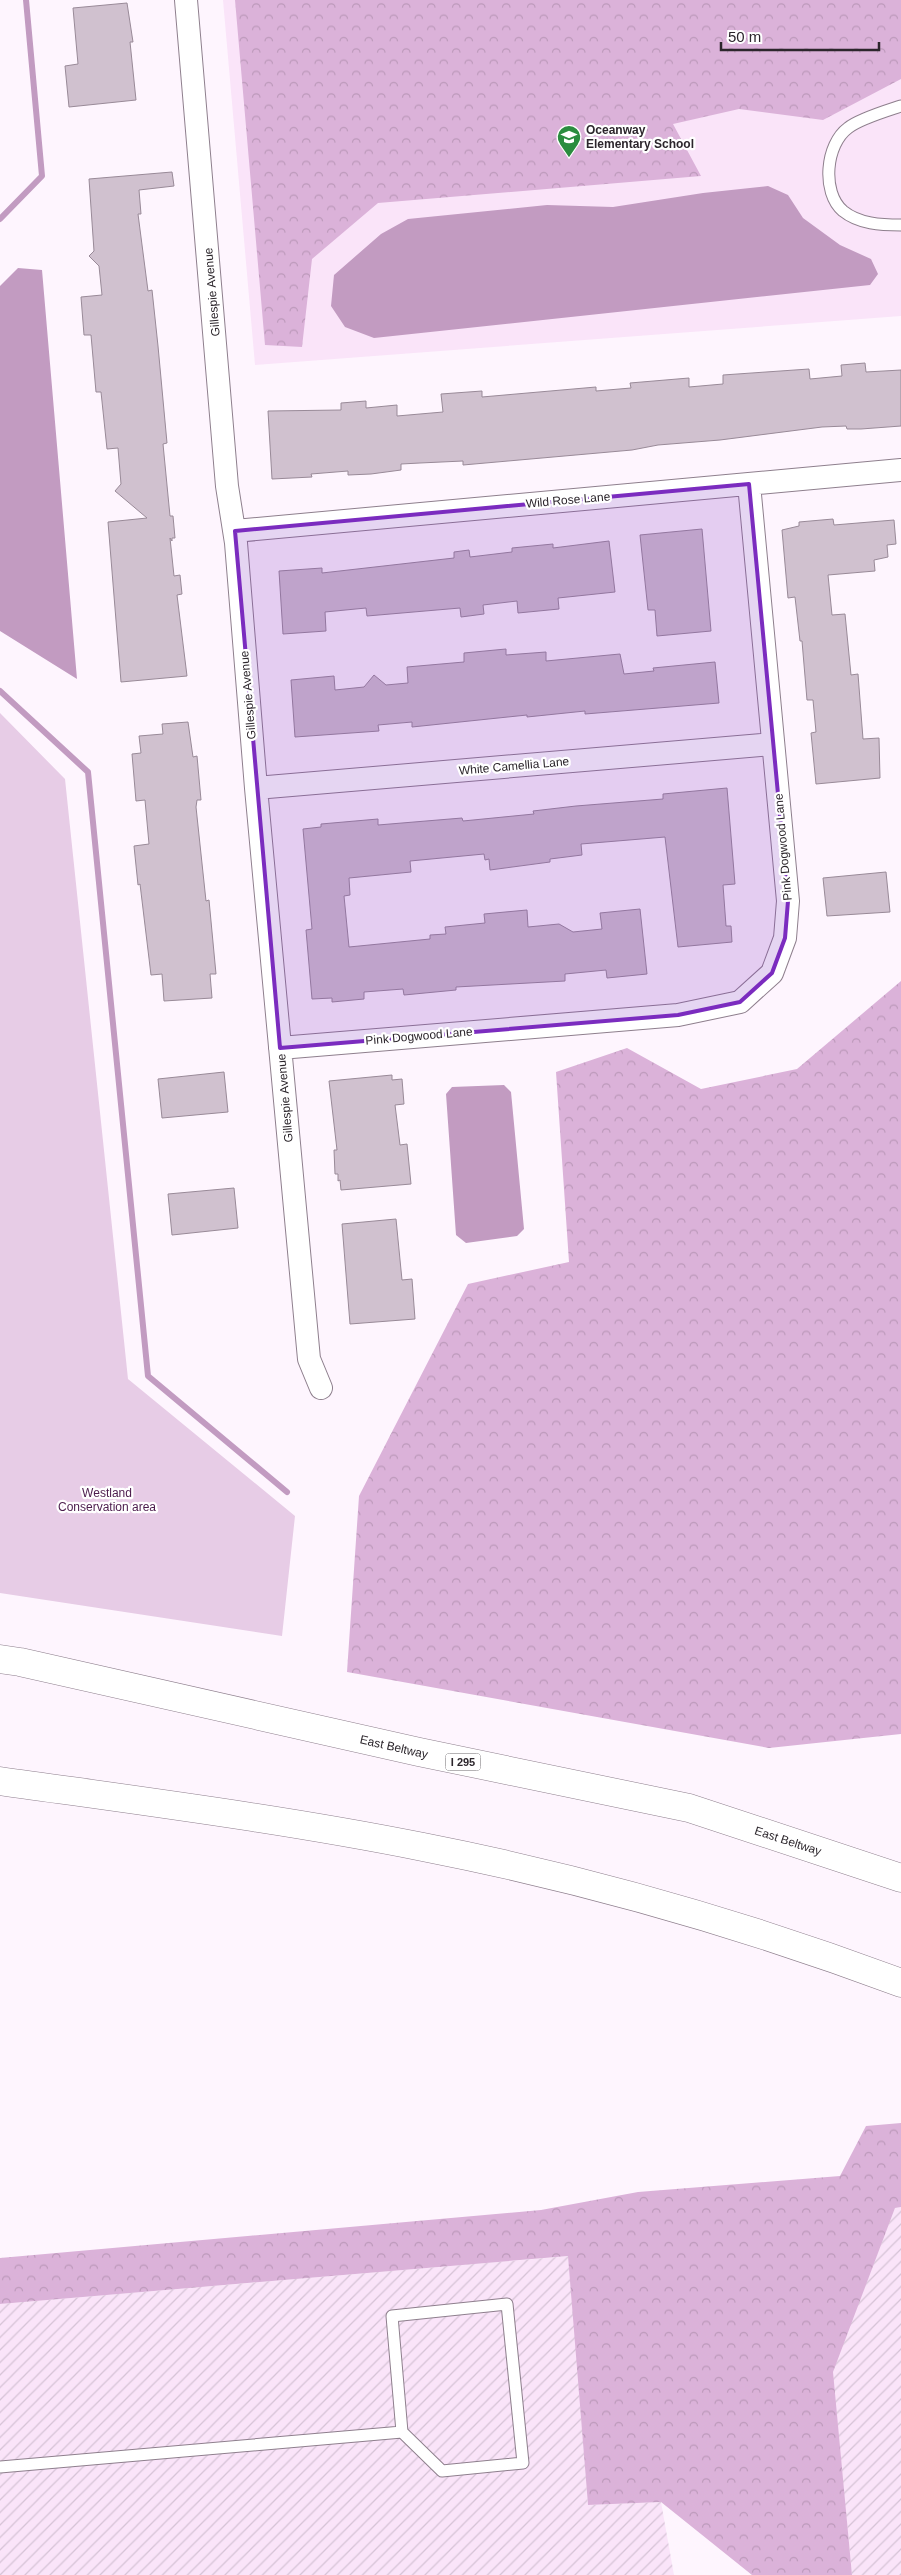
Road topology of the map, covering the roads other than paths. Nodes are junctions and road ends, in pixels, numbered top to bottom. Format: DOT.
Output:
graph roads {
  1 [pos="186,0"];
  2 [pos="901,106"];
  3 [pos="901,225"];
  4 [pos="901,470"];
  5 [pos="749,484"];
  6 [pos="235,531"];
  7 [pos="773,744"];
  8 [pos="256,788"];
  9 [pos="280,1048"];
  10 [pos="321,1388"];
  11 [pos="7,1660"];
  12 [pos="0,1781"];
  13 [pos="0,1797"];
  14 [pos="130,1800"];
  15 [pos="901,1878"];
  16 [pos="901,1983"];
  17 [pos="402,2432"];
  18 [pos="0,2467"];
  1 -- 6 [label="street, Gillespie Avenue"];
  2 -- 3 [label="lane"];
  4 -- 5 [label="street, Wild Rose Lane"];
  5 -- 6 [label="street, Wild Rose Lane"];
  5 -- 7 [label="street, Pink Dogwood Lane"];
  6 -- 8 [label="street, Gillespie Avenue"];
  7 -- 8 [label="street, White Camellia Lane"];
  7 -- 9 [label="street, Pink Dogwood Lane"];
  8 -- 9 [label="street, Gillespie Avenue"];
  9 -- 10 [label="street, Gillespie Avenue"];
  11 -- 15 [label="highway, East Beltway / I 295"];
  12 -- 14 [label="highway"];
  13 -- 14 [label="highway"];
  14 -- 16 [label="highway"];
  17 -- 17 [label="lane"];
  17 -- 18 [label="lane"];
}
